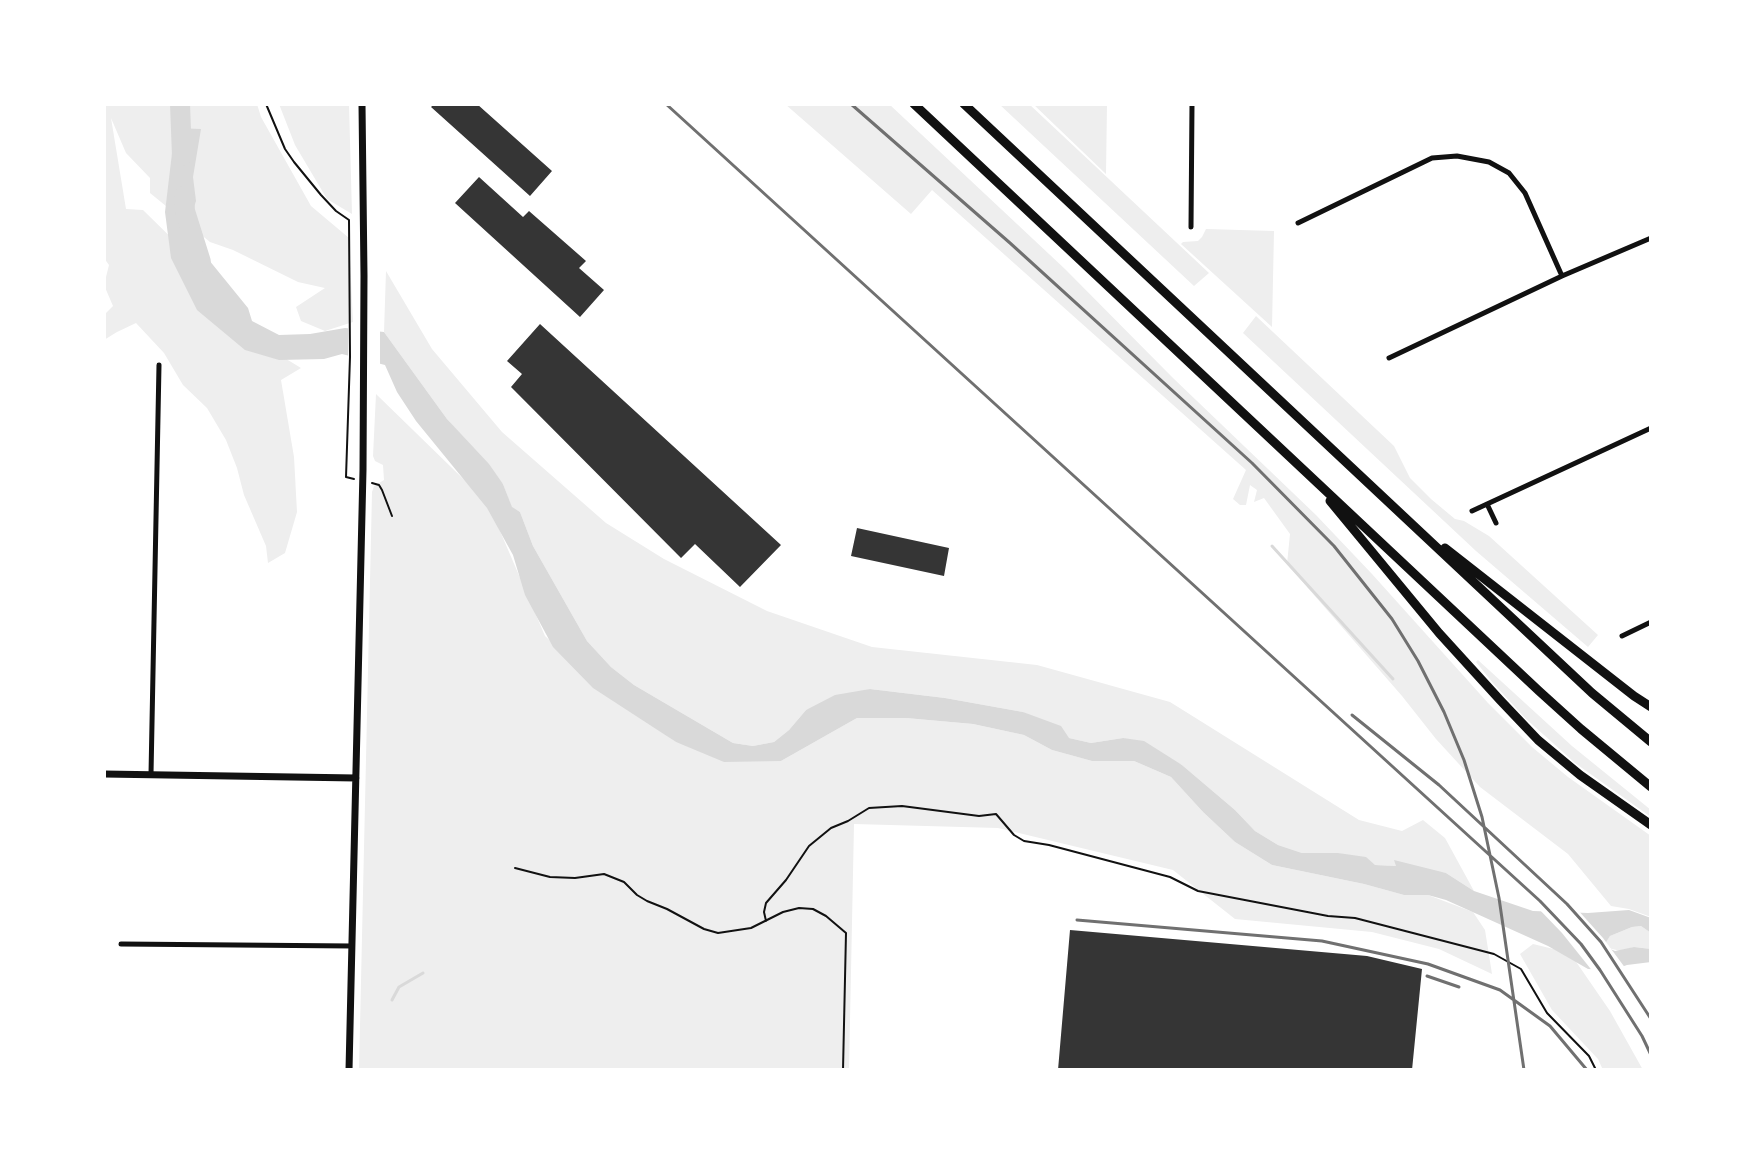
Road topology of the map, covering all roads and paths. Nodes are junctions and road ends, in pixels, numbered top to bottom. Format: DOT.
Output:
graph roads {
  1 [pos="266,104"];
  2 [pos="362,104"];
  3 [pos="914,104"];
  4 [pos="964,104"];
  5 [pos="1192,104"];
  6 [pos="1298,223"];
  7 [pos="1191,227"];
  8 [pos="1651,238"];
  9 [pos="1562,276"];
  10 [pos="1389,358"];
  11 [pos="159,365"];
  12 [pos="1651,428"];
  13 [pos="1305,470"];
  14 [pos="346,477"];
  15 [pos="376,484"];
  16 [pos="1487,504"];
  17 [pos="1397,510"];
  18 [pos="1472,511"];
  19 [pos="392,516"];
  20 [pos="1496,523"];
  21 [pos="1651,622"];
  22 [pos="1622,636"];
  23 [pos="1651,707"];
  24 [pos="1651,742"];
  25 [pos="104,774"];
  26 [pos="151,774"];
  27 [pos="356,778"];
  28 [pos="1651,787"];
  29 [pos="1651,825"];
  30 [pos="515,868"];
  31 [pos="766,921"];
  32 [pos="121,944"];
  33 [pos="352,946"];
  34 [pos="349,1070"];
  35 [pos="843,1070"];
  36 [pos="1596,1070"];
  1 -- 14 [label="path"];
  2 -- 27 [label="main road"];
  3 -- 13 [label="highway"];
  4 -- 17 [label="highway"];
  5 -- 7 [label="street"];
  6 -- 9 [label="street"];
  8 -- 9 [label="street"];
  9 -- 10 [label="street"];
  11 -- 26 [label="street"];
  12 -- 16 [label="street"];
  13 -- 28 [label="highway"];
  13 -- 29 [label="highway"];
  15 -- 19 [label="path"];
  16 -- 18 [label="street"];
  16 -- 20 [label="street"];
  17 -- 23 [label="highway"];
  17 -- 24 [label="highway"];
  21 -- 22 [label="street"];
  25 -- 26 [label="main road"];
  26 -- 27 [label="main road"];
  27 -- 33 [label="main road"];
  30 -- 31 [label="path"];
  31 -- 35 [label="path"];
  31 -- 36 [label="path"];
  32 -- 33 [label="street"];
  33 -- 34 [label="main road"];
}
